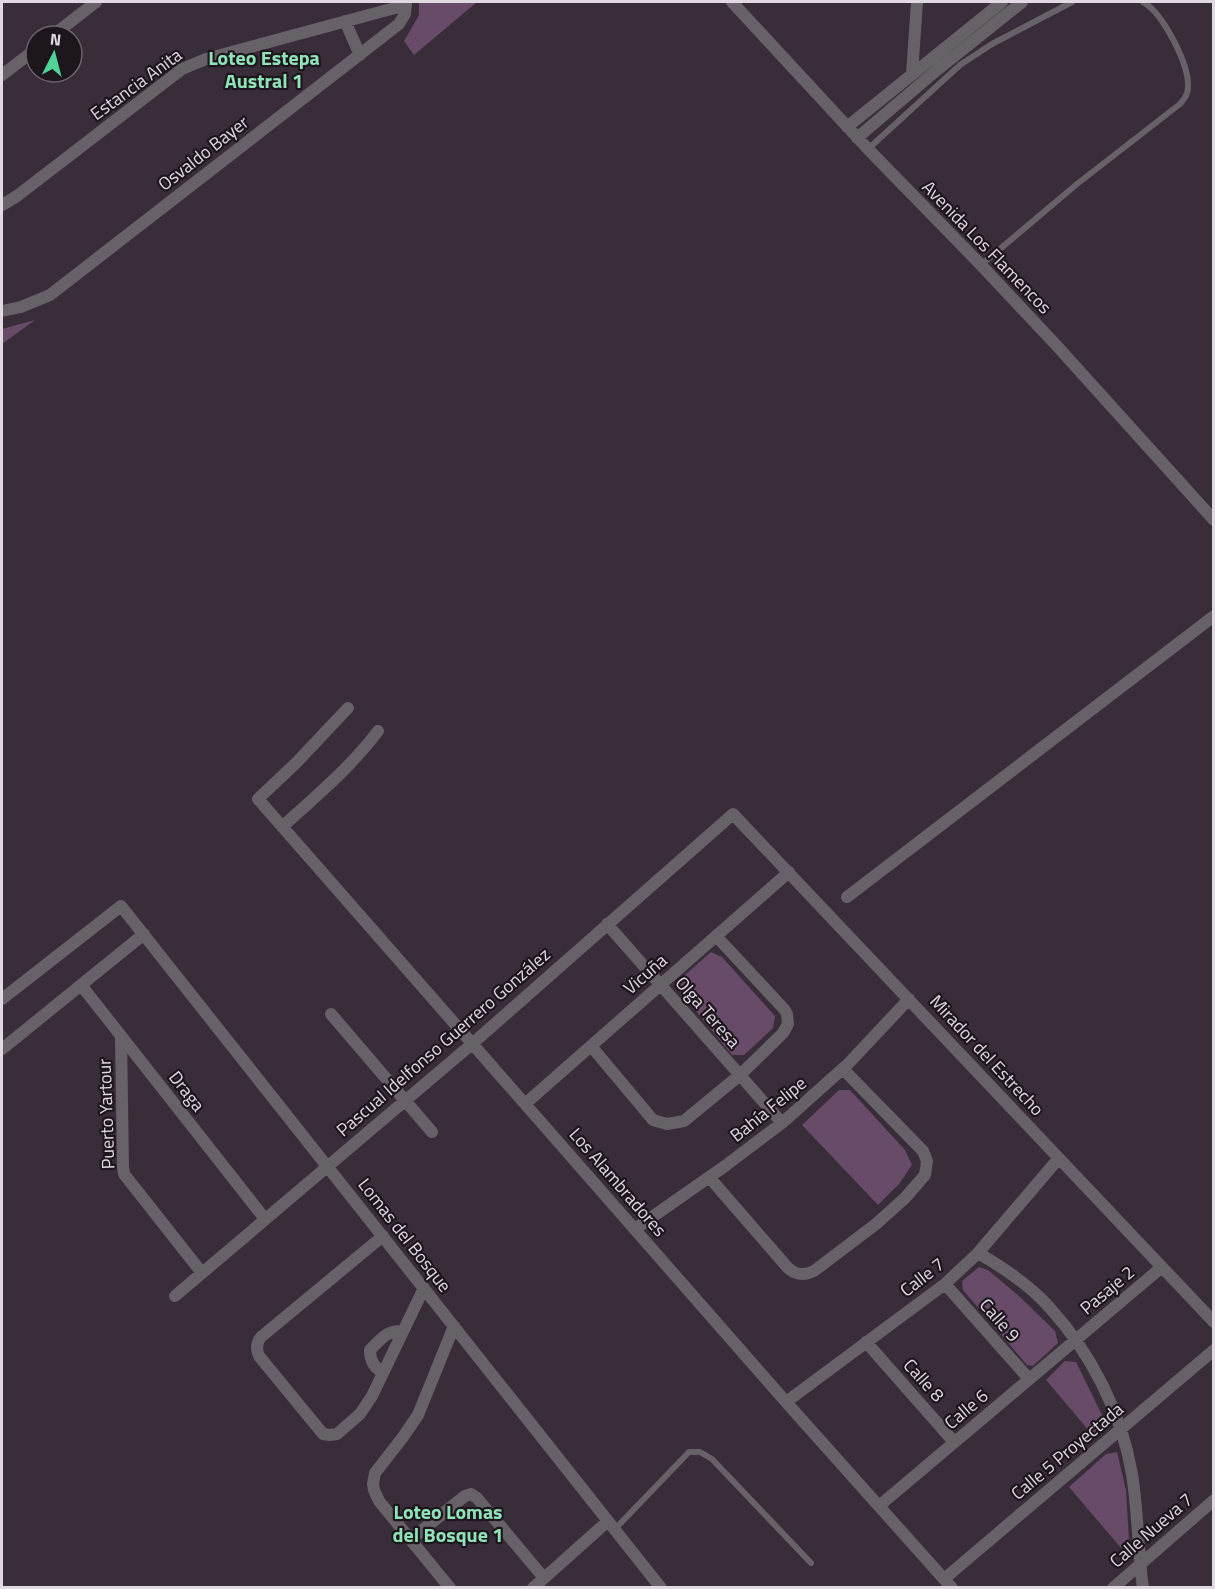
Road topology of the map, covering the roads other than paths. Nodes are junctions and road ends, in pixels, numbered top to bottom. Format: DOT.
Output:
graph roads {
  1 [pos="96,2"];
  2 [pos="732,2"];
  3 [pos="917,2"];
  4 [pos="1002,2"];
  5 [pos="1022,2"];
  6 [pos="1072,2"];
  7 [pos="1143,2"];
  8 [pos="406,3"];
  9 [pos="345,21"];
  10 [pos="68,24"];
  11 [pos="360,55"];
  12 [pos="24,58"];
  13 [pos="912,74"];
  14 [pos="2,75"];
  15 [pos="847,127"];
  16 [pos="857,138"];
  17 [pos="868,149"];
  18 [pos="2,205"];
  19 [pos="981,265"];
  20 [pos="3,309"];
  21 [pos="1214,520"];
  22 [pos="1214,616"];
  23 [pos="348,708"];
  24 [pos="378,731"];
  25 [pos="733,814"];
  26 [pos="282,827"];
  27 [pos="789,872"];
  28 [pos="847,897"];
  29 [pos="607,924"];
  30 [pos="144,934"];
  31 [pos="716,936"];
  32 [pos="81,985"];
  33 [pos="661,985"];
  34 [pos="2,999"];
  35 [pos="909,999"];
  36 [pos="331,1014"];
  37 [pos="121,1036"];
  38 [pos="472,1044"];
  39 [pos="591,1046"];
  40 [pos="2,1049"];
  41 [pos="843,1069"];
  42 [pos="740,1075"];
  43 [pos="405,1100"];
  44 [pos="526,1103"];
  45 [pos="782,1124"];
  46 [pos="432,1132"];
  47 [pos="1059,1158"];
  48 [pos="328,1167"];
  49 [pos="709,1178"];
  50 [pos="266,1219"];
  51 [pos="635,1229"];
  52 [pos="384,1236"];
  53 [pos="978,1253"];
  54 [pos="1162,1267"];
  55 [pos="201,1273"];
  56 [pos="945,1284"];
  57 [pos="424,1288"];
  58 [pos="175,1296"];
  59 [pos="1214,1322"];
  60 [pos="454,1326"];
  61 [pos="403,1331"];
  62 [pos="1075,1340"];
  63 [pos="866,1342"];
  64 [pos="1214,1350"];
  65 [pos="383,1373"];
  66 [pos="1029,1379"];
  67 [pos="786,1401"];
  68 [pos="1120,1429"];
  69 [pos="954,1442"];
  70 [pos="1214,1500"];
  71 [pos="879,1506"];
  72 [pos="612,1525"];
  73 [pos="411,1539"];
  74 [pos="811,1563"];
  75 [pos="1140,1564"];
  76 [pos="544,1578"];
  77 [pos="948,1583"];
  78 [pos="450,1587"];
  79 [pos="533,1587"];
  80 [pos="661,1587"];
  81 [pos="1113,1587"];
  82 [pos="1143,1587"];
  1 -- 10 [label="street"];
  2 -- 15 [label="street, Avenida Los Flamencos"];
  3 -- 13 [label="street"];
  4 -- 13 [label="street"];
  5 -- 16 [label="street"];
  6 -- 17 [label="lane"];
  7 -- 19 [label="lane"];
  8 -- 9 [label="street, Estancia Anita"];
  8 -- 11 [label="street, Osvaldo Bayer"];
  9 -- 11 [label="street"];
  9 -- 18 [label="street, Estancia Anita"];
  11 -- 20 [label="street, Osvaldo Bayer"];
  12 -- 14 [label="street"];
  13 -- 15 [label="street"];
  15 -- 16 [label="street, Avenida Los Flamencos"];
  16 -- 17 [label="street, Avenida Los Flamencos"];
  17 -- 19 [label="street, Avenida Los Flamencos"];
  19 -- 21 [label="street, Avenida Los Flamencos"];
  22 -- 28 [label="street"];
  23 -- 26 [label="street, Los Alambradores"];
  24 -- 26 [label="street"];
  25 -- 27 [label="street, Mirador del Estrecho"];
  25 -- 29 [label="street, Pascual Idelfonso Guerrero González"];
  26 -- 38 [label="street, Los Alambradores"];
  27 -- 31 [label="street, Vicuña"];
  27 -- 35 [label="street, Mirador del Estrecho"];
  29 -- 33 [label="street, Olga Teresa"];
  29 -- 38 [label="street, Pascual Idelfonso Guerrero González"];
  30 -- 32 [label="street"];
  30 -- 34 [label="street, Lomas del Bosque"];
  30 -- 48 [label="street, Lomas del Bosque"];
  31 -- 33 [label="street, Vicuña"];
  31 -- 42 [label="street"];
  32 -- 37 [label="street, Draga"];
  32 -- 40 [label="street"];
  33 -- 39 [label="street, Vicuña"];
  33 -- 42 [label="street, Olga Teresa"];
  35 -- 41 [label="street, Bahía Felipe"];
  35 -- 47 [label="street, Mirador del Estrecho"];
  36 -- 43 [label="street"];
  37 -- 50 [label="street, Draga"];
  37 -- 55 [label="street, Puerto Yartour"];
  38 -- 43 [label="street, Pascual Idelfonso Guerrero González"];
  38 -- 44 [label="street, Los Alambradores"];
  39 -- 42 [label="street"];
  39 -- 44 [label="street, Vicuña"];
  41 -- 45 [label="street, Bahía Felipe"];
  41 -- 49 [label="street"];
  42 -- 45 [label="street, Olga Teresa"];
  43 -- 46 [label="street"];
  43 -- 48 [label="street, Pascual Idelfonso Guerrero González"];
  44 -- 51 [label="street, Los Alambradores"];
  45 -- 49 [label="street, Bahía Felipe"];
  47 -- 53 [label="street, Calle 7"];
  47 -- 54 [label="street, Mirador del Estrecho"];
  48 -- 50 [label="street, Pascual Idelfonso Guerrero González"];
  48 -- 52 [label="street, Lomas del Bosque"];
  49 -- 51 [label="street, Bahía Felipe"];
  50 -- 55 [label="street, Pascual Idelfonso Guerrero González"];
  51 -- 67 [label="street, Los Alambradores"];
  52 -- 57 [label="street, Lomas del Bosque"];
  52 -- 65 [label="street"];
  53 -- 56 [label="street, Calle 7"];
  53 -- 62 [label="street"];
  54 -- 59 [label="street, Mirador del Estrecho"];
  54 -- 62 [label="street, Pasaje 2"];
  55 -- 58 [label="street, Pascual Idelfonso Guerrero González"];
  56 -- 63 [label="street, Calle 7"];
  56 -- 66 [label="street, Calle 9"];
  57 -- 60 [label="street, Lomas del Bosque"];
  57 -- 61 [label="street"];
  60 -- 72 [label="street, Lomas del Bosque"];
  60 -- 73 [label="street"];
  61 -- 65 [label="street"];
  61 -- 65 [label="street"];
  62 -- 66 [label="street, Calle 6"];
  62 -- 68 [label="street"];
  63 -- 67 [label="street, Calle 7"];
  63 -- 69 [label="street, Calle 8"];
  64 -- 68 [label="street, Calle 5 Proyectada"];
  66 -- 69 [label="street, Calle 6"];
  67 -- 71 [label="street, Los Alambradores"];
  68 -- 75 [label="street"];
  68 -- 77 [label="street, Calle 5 Proyectada"];
  69 -- 71 [label="street, Calle 6"];
  70 -- 75 [label="street, Calle Nueva 7"];
  71 -- 77 [label="street, Los Alambradores"];
  72 -- 74 [label="lane"];
  72 -- 76 [label="street"];
  72 -- 80 [label="street, Lomas del Bosque"];
  73 -- 76 [label="street"];
  73 -- 78 [label="street"];
  75 -- 81 [label="street, Calle Nueva 7"];
  75 -- 82 [label="street"];
  76 -- 79 [label="street"];
}
